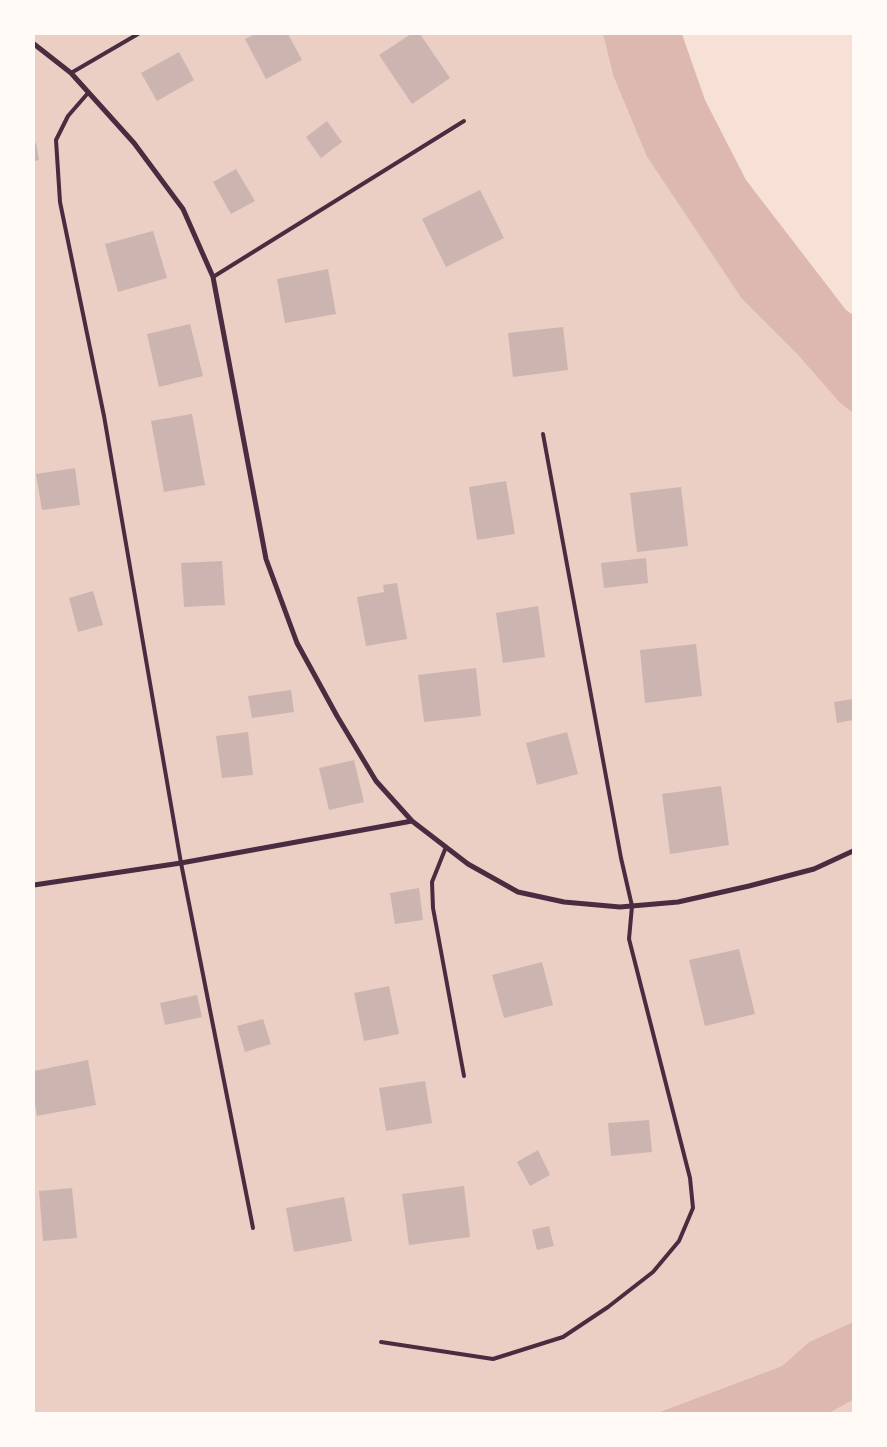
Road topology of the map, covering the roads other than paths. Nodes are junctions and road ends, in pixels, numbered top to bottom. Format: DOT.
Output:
graph roads {
  1 [pos="138,34"];
  2 [pos="34,44"];
  3 [pos="71,73"];
  4 [pos="88,93"];
  5 [pos="464,120"];
  6 [pos="213,277"];
  7 [pos="543,434"];
  8 [pos="412,820"];
  9 [pos="446,847"];
  10 [pos="853,851"];
  11 [pos="181,863"];
  12 [pos="34,885"];
  13 [pos="632,906"];
  14 [pos="464,1076"];
  15 [pos="252,1228"];
  16 [pos="381,1342"];
  1 -- 3 [label="lane"];
  2 -- 3 [label="street"];
  3 -- 4 [label="street"];
  4 -- 6 [label="street"];
  4 -- 11 [label="lane"];
  5 -- 6 [label="lane"];
  6 -- 8 [label="street"];
  7 -- 13 [label="lane"];
  8 -- 9 [label="street"];
  8 -- 11 [label="street"];
  9 -- 13 [label="street"];
  9 -- 14 [label="lane"];
  10 -- 13 [label="street"];
  11 -- 12 [label="street"];
  11 -- 15 [label="lane"];
  13 -- 16 [label="lane"];
}
